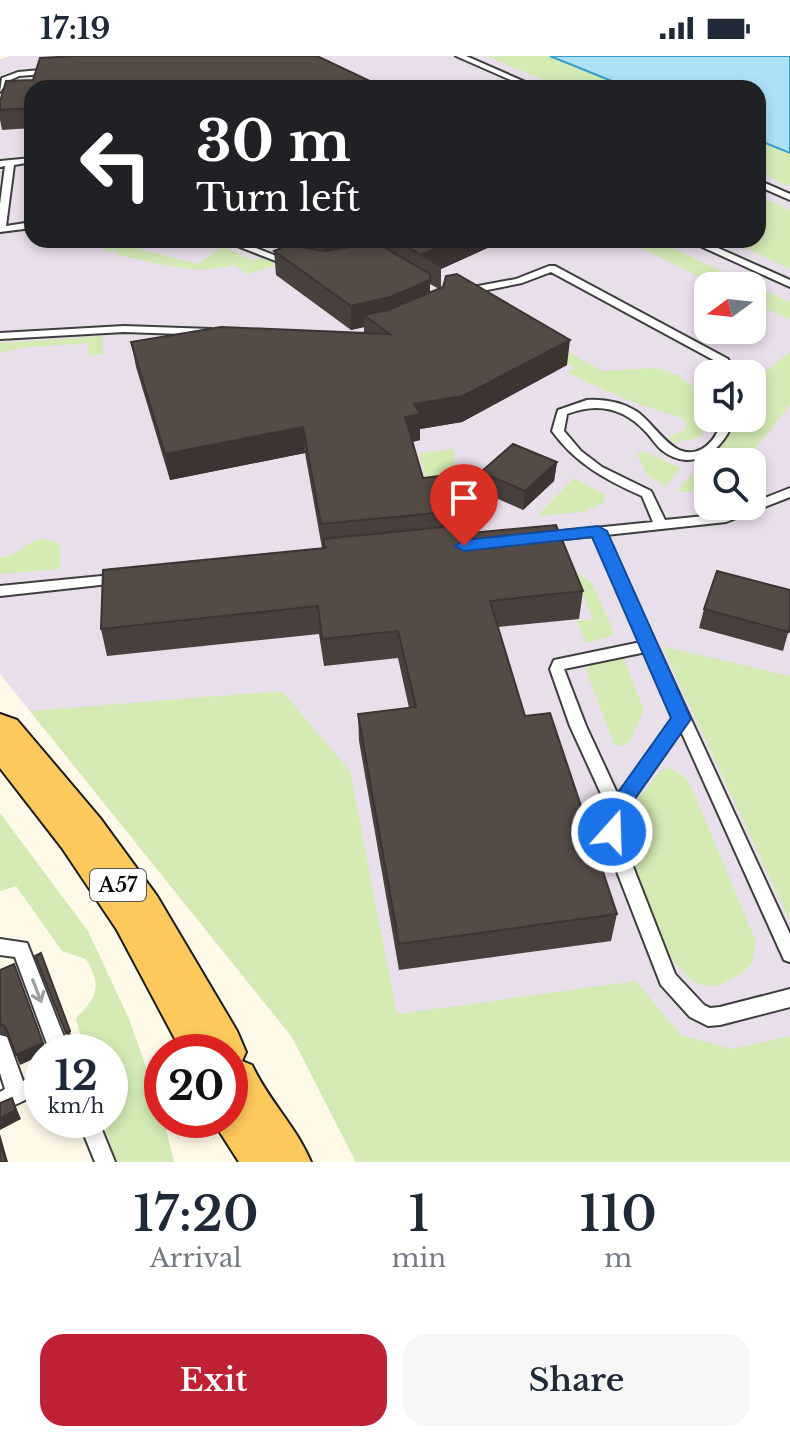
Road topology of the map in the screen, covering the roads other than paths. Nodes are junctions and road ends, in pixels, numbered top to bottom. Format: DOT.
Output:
graph roads {
  1 [pos="460,56"];
  2 [pos="59,71"];
  3 [pos="516,80"];
  4 [pos="0,90"];
  5 [pos="5,163"];
  6 [pos="766,186"];
  7 [pos="790,197"];
  8 [pos="24,226"];
  9 [pos="0,230"];
  10 [pos="252,248"];
  11 [pos="710,248"];
  12 [pos="304,265"];
  13 [pos="790,284"];
  14 [pos="451,294"];
  15 [pos="229,332"];
  16 [pos="0,336"];
  17 [pos="722,360"];
  18 [pos="725,432"];
  19 [pos="790,493"];
  20 [pos="661,525"];
  21 [pos="598,531"];
  22 [pos="525,539"];
  23 [pos="131,578"];
  24 [pos="0,591"];
  25 [pos="649,646"];
  26 [pos="681,719"];
  27 [pos="0,733"];
  28 [pos="616,808"];
  29 [pos="0,947"];
  30 [pos="790,954"];
  31 [pos="790,998"];
  32 [pos="53,1034"];
  33 [pos="197,1034"];
  34 [pos="0,1044"];
  35 [pos="8,1098"];
  36 [pos="248,1124"];
  37 [pos="95,1138"];
  38 [pos="105,1162"];
  39 [pos="278,1162"];
  1 -- 3 [label="lane"];
  2 -- 4 [label="lane"];
  5 -- 9 [label="lane"];
  6 -- 7 [label="lane"];
  8 -- 9 [label="lane"];
  10 -- 12 [label="lane"];
  11 -- 13 [label="lane"];
  14 -- 17 [label="lane"];
  15 -- 16 [label="lane"];
  18 -- 20 [label="lane"];
  19 -- 20 [label="lane"];
  20 -- 21 [label="lane"];
  21 -- 22 [label="lane"];
  21 -- 25 [label="lane"];
  23 -- 24 [label="lane"];
  25 -- 26 [label="lane"];
  25 -- 28 [label="lane"];
  26 -- 28 [label="lane"];
  26 -- 30 [label="lane"];
  27 -- 33 [label="main road, A57"];
  28 -- 31 [label="lane"];
  29 -- 32 [label="lane, one-way"];
  34 -- 35 [label="lane"];
  36 -- 39 [label="main road, A57"];
  37 -- 38 [label="lane"];
}
